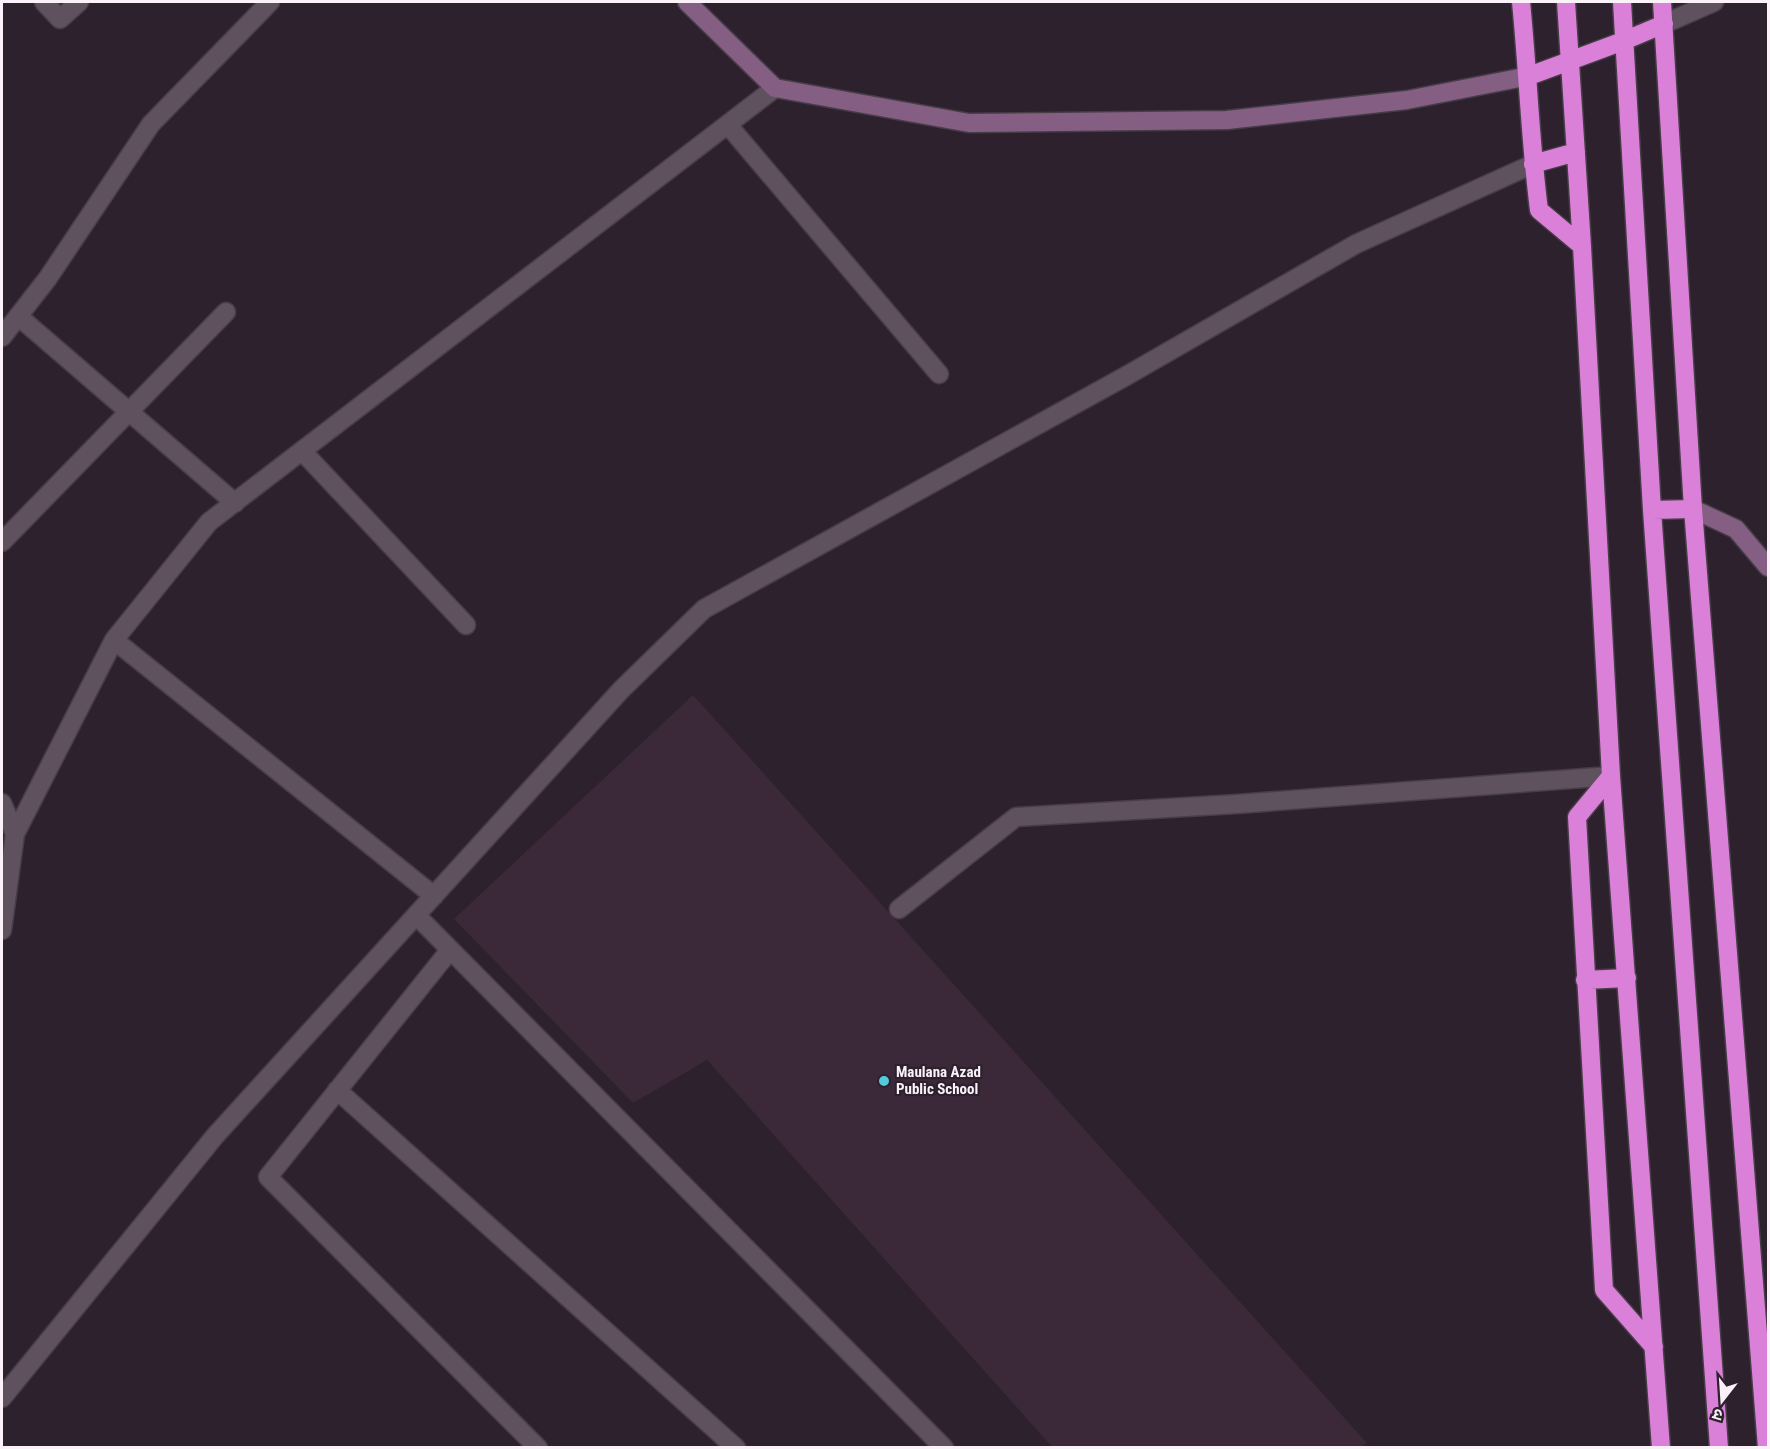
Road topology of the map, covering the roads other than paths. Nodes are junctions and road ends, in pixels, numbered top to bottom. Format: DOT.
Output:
graph roads {
  1 [pos="44,2"];
  2 [pos="79,2"];
  3 [pos="270,2"];
  4 [pos="687,2"];
  5 [pos="1521,2"];
  6 [pos="1566,2"];
  7 [pos="1623,2"];
  8 [pos="1662,2"];
  9 [pos="1714,2"];
  10 [pos="1664,24"];
  11 [pos="1626,40"];
  12 [pos="1570,62"];
  13 [pos="1529,76"];
  14 [pos="775,88"];
  15 [pos="728,124"];
  16 [pos="1576,152"];
  17 [pos="1533,164"];
  18 [pos="1582,246"];
  19 [pos="226,312"];
  20 [pos="18,316"];
  21 [pos="2,336"];
  22 [pos="939,374"];
  23 [pos="130,412"];
  24 [pos="302,451"];
  25 [pos="235,502"];
  26 [pos="1693,509"];
  27 [pos="1652,510"];
  28 [pos="2,542"];
  29 [pos="1768,567"];
  30 [pos="466,625"];
  31 [pos="114,640"];
  32 [pos="1611,776"];
  33 [pos="2,803"];
  34 [pos="15,834"];
  35 [pos="434,896"];
  36 [pos="899,909"];
  37 [pos="416,915"];
  38 [pos="2,930"];
  39 [pos="450,950"];
  40 [pos="1627,978"];
  41 [pos="1585,980"];
  42 [pos="337,1090"];
  43 [pos="1654,1347"];
  44 [pos="2,1398"];
  45 [pos="538,1448"];
  46 [pos="736,1448"];
  47 [pos="944,1448"];
  48 [pos="1661,1448"];
  49 [pos="1719,1448"];
  50 [pos="1767,1448"];
  1 -- 2 [label="street"];
  3 -- 20 [label="street"];
  4 -- 14 [label="street"];
  5 -- 13 [label="highway"];
  6 -- 12 [label="highway"];
  7 -- 11 [label="highway"];
  8 -- 10 [label="highway"];
  9 -- 10 [label="street"];
  10 -- 11 [label="highway"];
  10 -- 26 [label="highway"];
  11 -- 12 [label="highway"];
  11 -- 27 [label="highway"];
  12 -- 13 [label="highway"];
  12 -- 16 [label="highway"];
  13 -- 14 [label="street"];
  13 -- 17 [label="highway"];
  14 -- 15 [label="street"];
  15 -- 22 [label="street"];
  15 -- 24 [label="street"];
  16 -- 17 [label="highway"];
  16 -- 18 [label="highway"];
  17 -- 18 [label="highway"];
  17 -- 35 [label="street"];
  18 -- 32 [label="highway"];
  19 -- 23 [label="street"];
  20 -- 21 [label="street"];
  20 -- 23 [label="street"];
  23 -- 25 [label="street"];
  23 -- 28 [label="street"];
  24 -- 25 [label="street"];
  24 -- 30 [label="street"];
  25 -- 31 [label="street"];
  26 -- 27 [label="highway"];
  26 -- 29 [label="street"];
  26 -- 50 [label="highway"];
  27 -- 49 [label="highway"];
  31 -- 34 [label="street"];
  31 -- 35 [label="street"];
  32 -- 36 [label="street"];
  32 -- 40 [label="highway"];
  32 -- 41 [label="highway"];
  33 -- 34 [label="street"];
  34 -- 38 [label="street"];
  35 -- 37 [label="street"];
  37 -- 39 [label="street"];
  37 -- 44 [label="street"];
  39 -- 42 [label="street"];
  39 -- 47 [label="street"];
  40 -- 41 [label="highway"];
  40 -- 43 [label="highway"];
  41 -- 43 [label="highway"];
  42 -- 45 [label="street"];
  42 -- 46 [label="street"];
  43 -- 48 [label="highway"];
}
